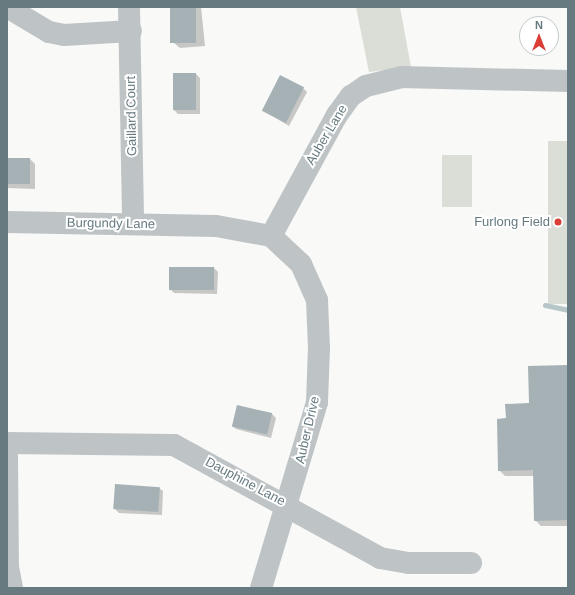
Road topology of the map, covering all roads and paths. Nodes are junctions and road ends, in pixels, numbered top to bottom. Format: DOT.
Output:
graph roads {
  1 [pos="7,7"];
  2 [pos="129,7"];
  3 [pos="131,32"];
  4 [pos="568,81"];
  5 [pos="7,222"];
  6 [pos="133,224"];
  7 [pos="270,236"];
  8 [pos="7,443"];
  9 [pos="7,456"];
  10 [pos="289,506"];
  11 [pos="471,562"];
  12 [pos="12,588"];
  13 [pos="261,588"];
  1 -- 3 [label="street"];
  2 -- 3 [label="street, Gaillard Court"];
  3 -- 6 [label="street, Gaillard Court"];
  4 -- 7 [label="street, Auber Lane"];
  5 -- 6 [label="street, Burgundy Lane"];
  6 -- 7 [label="street, Burgundy Lane"];
  7 -- 10 [label="street, Auber Drive"];
  8 -- 10 [label="street, Dauphine Lane"];
  9 -- 12 [label="street"];
  10 -- 11 [label="street, Dauphine Lane"];
  10 -- 13 [label="street, Auber Drive"];
}
